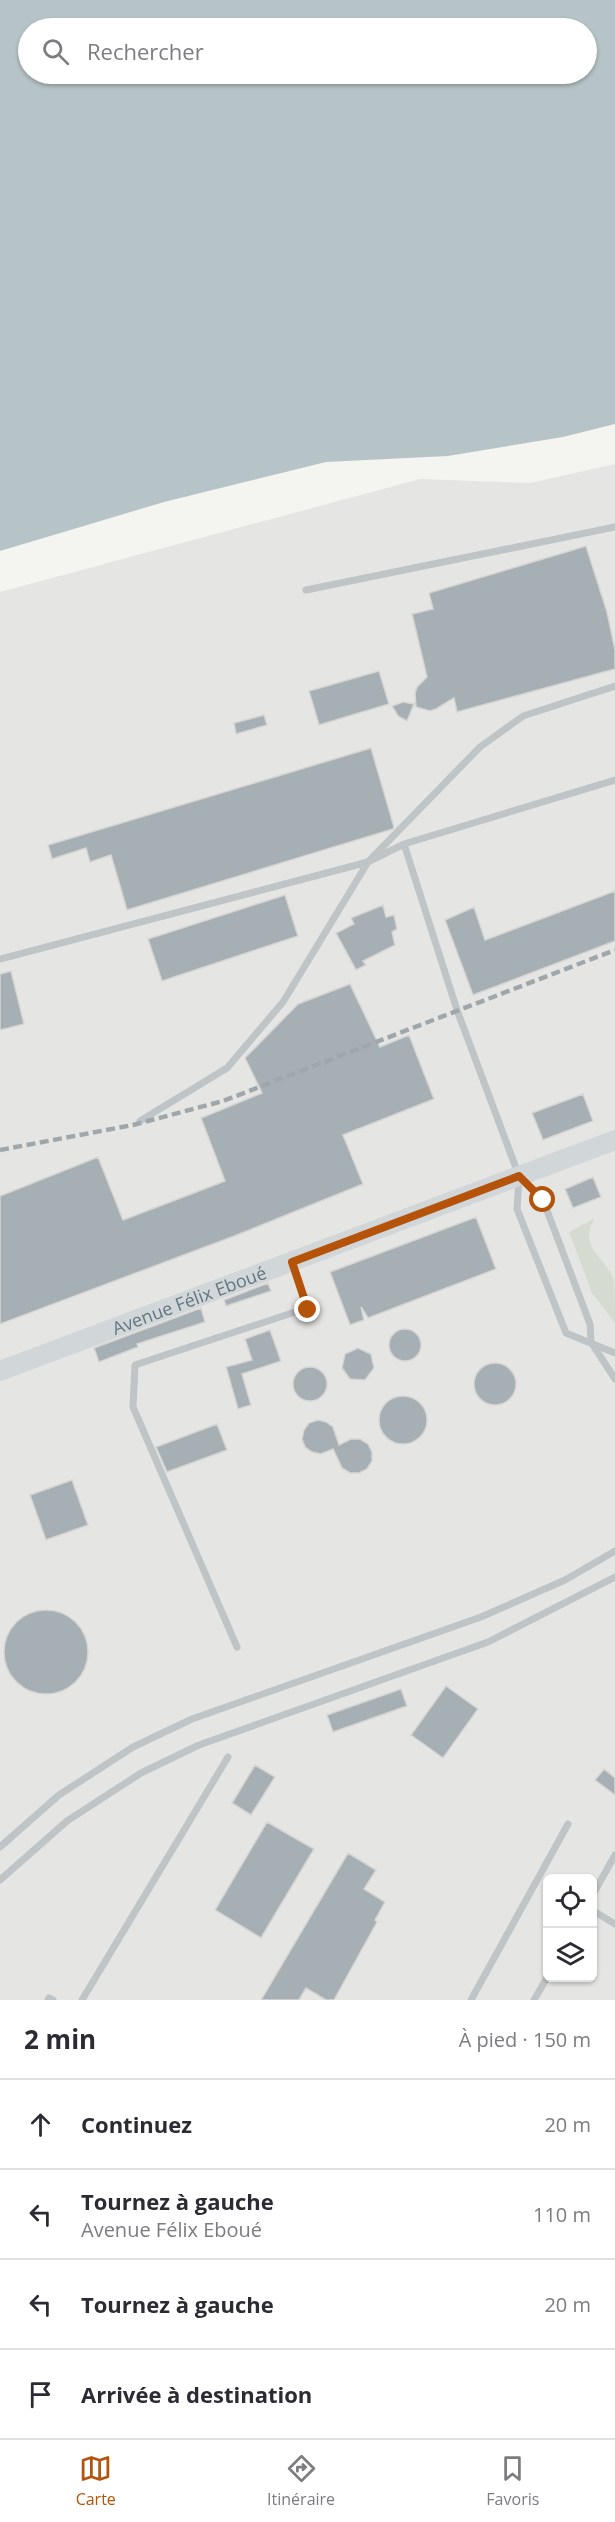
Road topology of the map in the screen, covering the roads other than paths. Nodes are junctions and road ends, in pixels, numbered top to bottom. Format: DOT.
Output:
graph roads {
  1 [pos="615,527"];
  2 [pos="306,590"];
  3 [pos="615,686"];
  4 [pos="615,780"];
  5 [pos="404,844"];
  6 [pos="368,862"];
  7 [pos="0,959"];
  8 [pos="140,1121"];
  9 [pos="615,1140"];
  10 [pos="519,1176"];
  11 [pos="292,1262"];
  12 [pos="591,1342"];
  13 [pos="615,1353"];
  14 [pos="0,1371"];
  15 [pos="615,1379"];
  16 [pos="615,1551"];
  17 [pos="615,1577"];
  18 [pos="237,1647"];
  19 [pos="228,1757"];
  20 [pos="568,1824"];
  21 [pos="0,1847"];
  22 [pos="615,1855"];
  23 [pos="0,1880"];
  24 [pos="597,1887"];
  25 [pos="597,1913"];
  26 [pos="615,1924"];
  27 [pos="544,1982"];
  28 [pos="82,2000"];
  29 [pos="471,2000"];
  30 [pos="534,2000"];
  1 -- 2 [label="lane"];
  3 -- 6 [label="lane"];
  4 -- 5 [label="lane"];
  5 -- 6 [label="lane"];
  5 -- 10 [label="lane"];
  6 -- 7 [label="lane"];
  6 -- 8 [label="lane"];
  9 -- 10 [label="street, Avenue Félix Eboué"];
  10 -- 11 [label="street, Avenue Félix Eboué"];
  10 -- 12 [label="lane"];
  10 -- 12 [label="lane"];
  11 -- 14 [label="street, Avenue Félix Eboué"];
  11 -- 18 [label="lane"];
  12 -- 13 [label="lane"];
  12 -- 15 [label="lane"];
  16 -- 21 [label="lane"];
  17 -- 23 [label="lane"];
  19 -- 28 [label="lane"];
  20 -- 29 [label="lane"];
  22 -- 24 [label="lane"];
  25 -- 26 [label="lane"];
  27 -- 30 [label="lane"];
}
